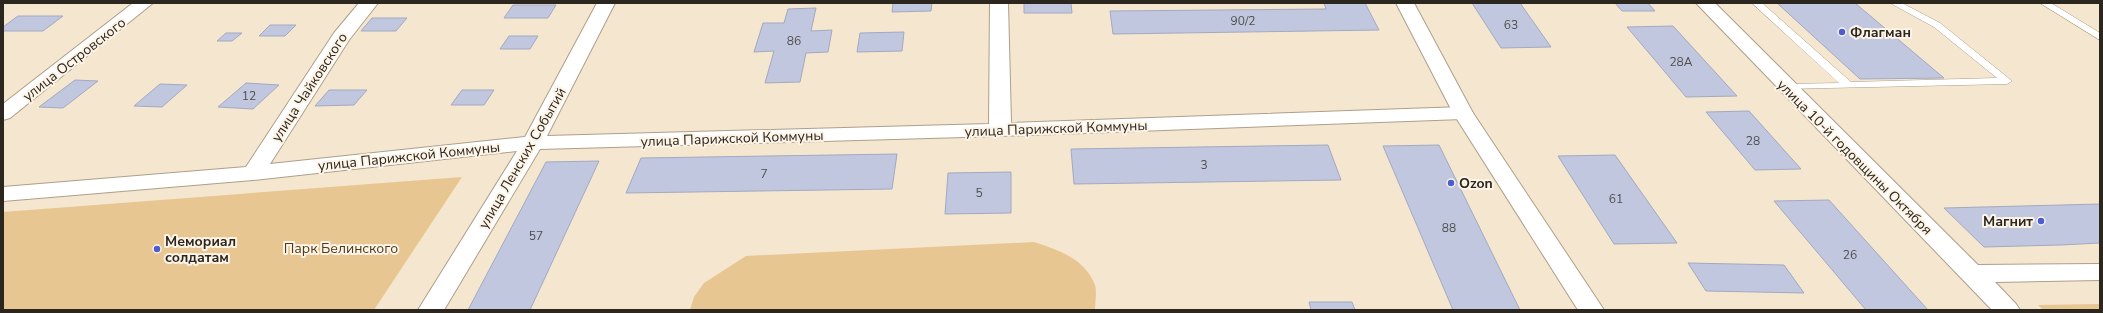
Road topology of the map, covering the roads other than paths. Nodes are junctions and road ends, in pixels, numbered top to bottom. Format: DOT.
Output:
graph roads {
  1 [pos="144,3"];
  2 [pos="369,3"];
  3 [pos="606,3"];
  4 [pos="999,3"];
  5 [pos="1406,3"];
  6 [pos="1704,3"];
  7 [pos="1757,3"];
  8 [pos="1895,3"];
  9 [pos="2045,3"];
  10 [pos="2100,37"];
  11 [pos="1848,85"];
  12 [pos="1787,87"];
  13 [pos="1464,113"];
  14 [pos="3,114"];
  15 [pos="1000,130"];
  16 [pos="533,143"];
  17 [pos="253,173"];
  18 [pos="3,194"];
  19 [pos="2100,272"];
  20 [pos="1971,274"];
  21 [pos="431,310"];
  22 [pos="1591,310"];
  23 [pos="2007,310"];
  1 -- 14 [label="street, улица Островского"];
  2 -- 17 [label="street, улица Чайковского"];
  3 -- 16 [label="street, улица Ленских Событий"];
  4 -- 15 [label="street"];
  5 -- 13 [label="street"];
  6 -- 12 [label="street, улица 10-й годовщины Октября"];
  7 -- 11 [label="lane"];
  8 -- 11 [label="lane"];
  9 -- 10 [label="lane"];
  11 -- 12 [label="lane"];
  12 -- 20 [label="street, улица 10-й годовщины Октября"];
  13 -- 15 [label="street, улица Парижской Коммуны"];
  13 -- 22 [label="street"];
  15 -- 16 [label="street, улица Парижской Коммуны"];
  16 -- 17 [label="street, улица Парижской Коммуны"];
  16 -- 21 [label="street, улица Ленских Событий"];
  17 -- 18 [label="street, улица Парижской Коммуны"];
  19 -- 20 [label="street"];
  20 -- 23 [label="street, улица 10-й годовщины Октября"];
}
